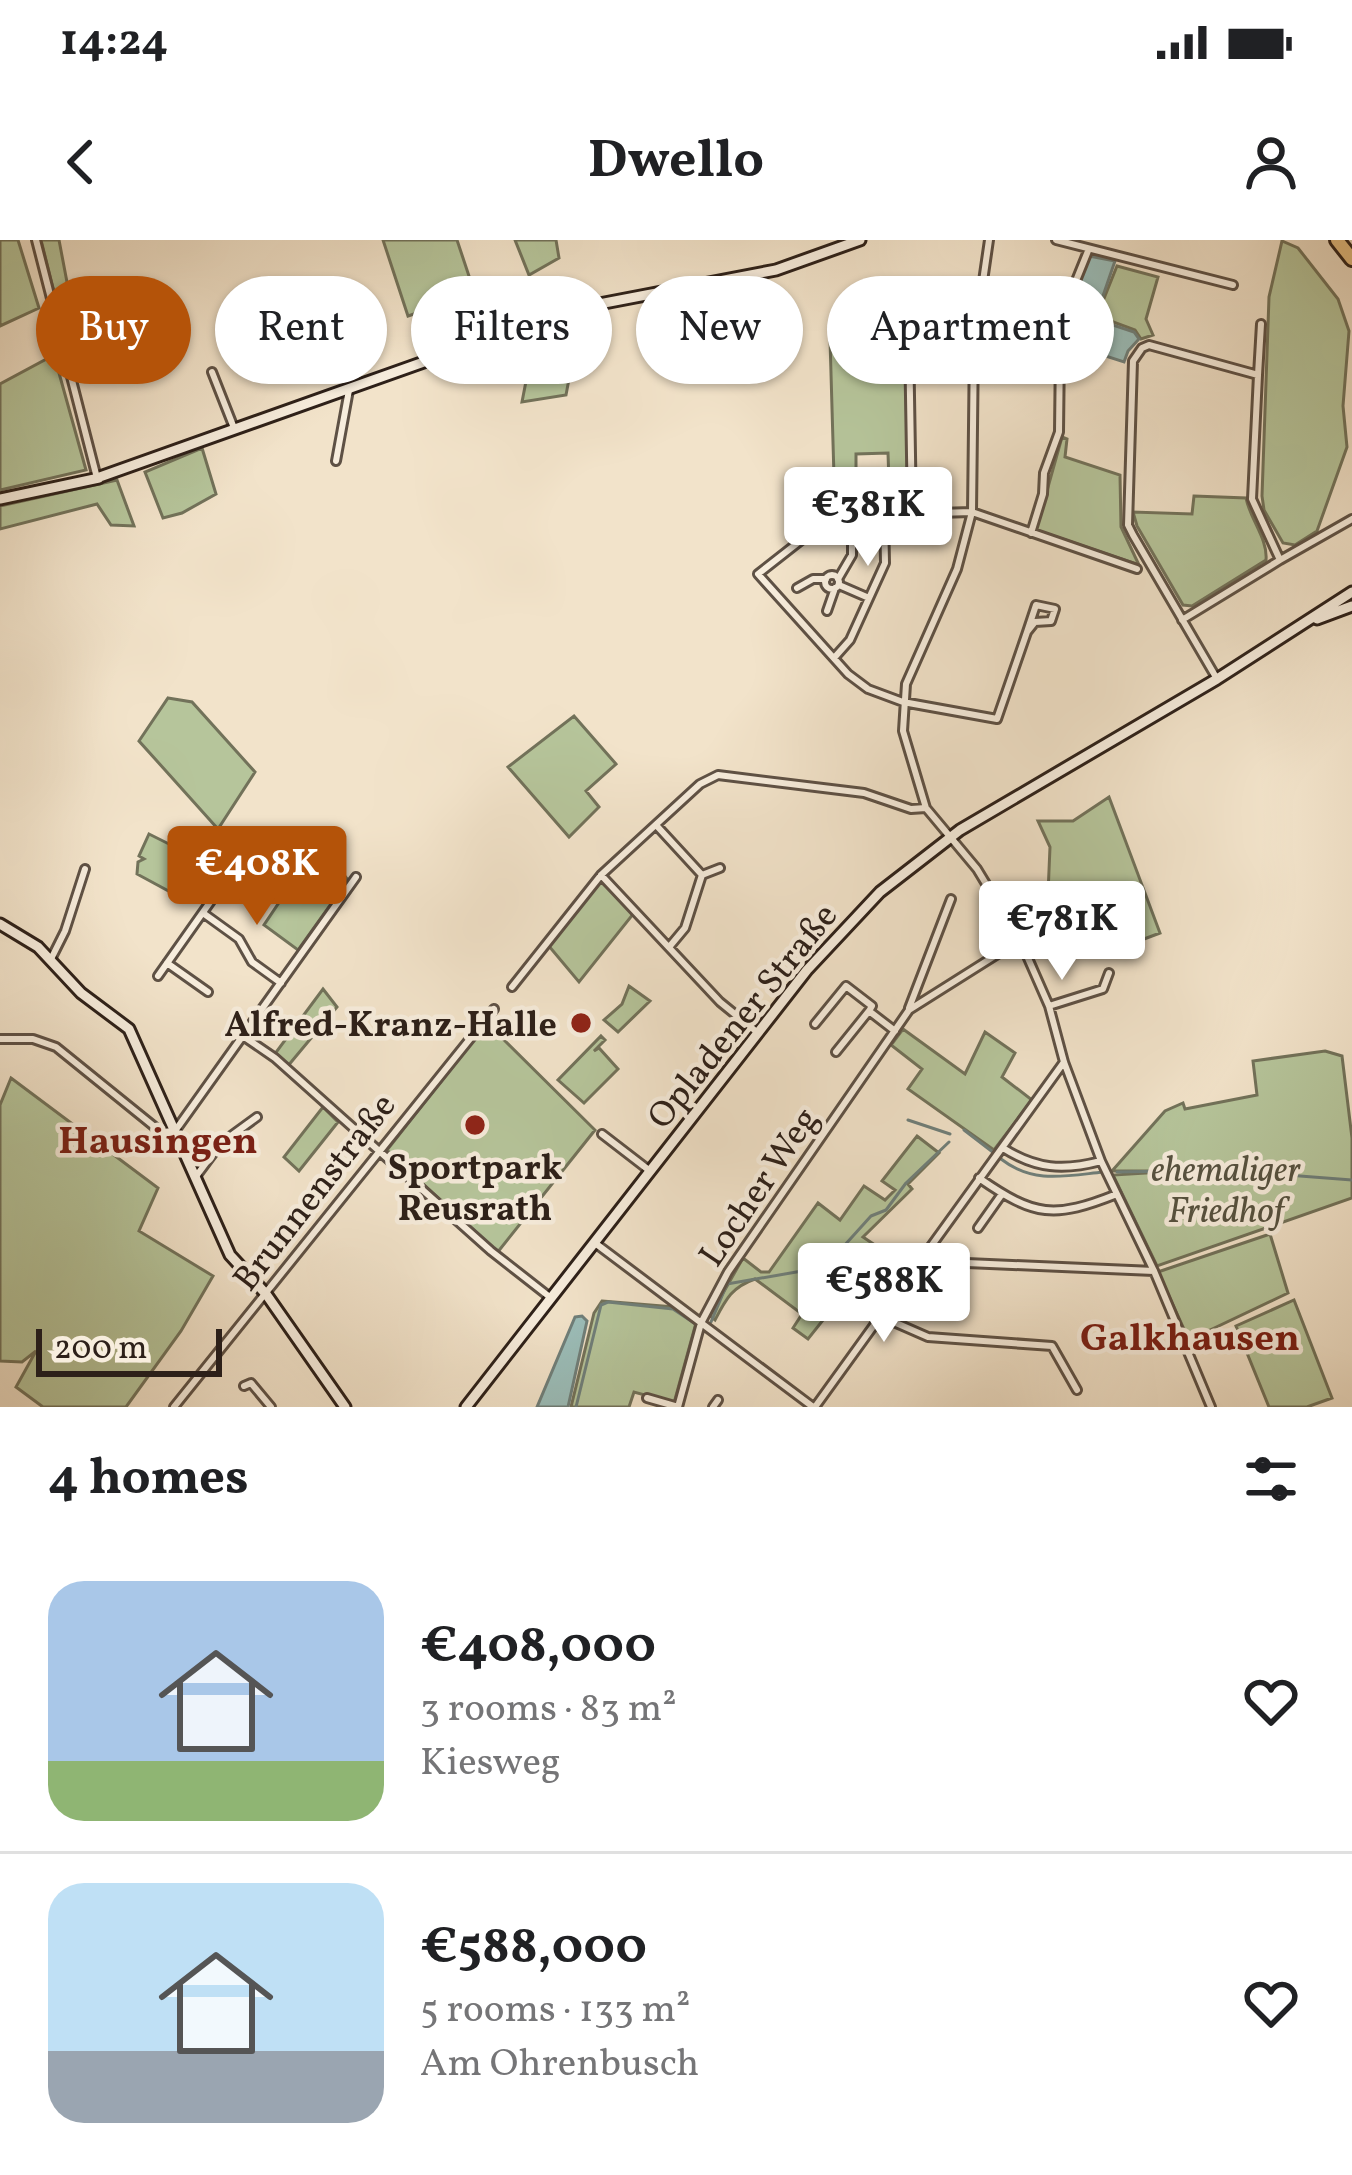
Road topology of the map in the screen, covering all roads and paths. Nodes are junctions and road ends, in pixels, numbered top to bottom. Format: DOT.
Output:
graph roads {
  1 [pos="35,240"];
  2 [pos="860,240"];
  3 [pos="989,240"];
  4 [pos="1056,240"];
  5 [pos="1338,242"];
  6 [pos="1088,251"];
  7 [pos="1352,261"];
  8 [pos="983,276"];
  9 [pos="1078,276"];
  10 [pos="1233,285"];
  11 [pos="1261,324"];
  12 [pos="212,372"];
  13 [pos="1258,375"];
  14 [pos="910,384"];
  15 [pos="975,384"];
  16 [pos="1060,384"];
  17 [pos="350,387"];
  18 [pos="234,428"];
  19 [pos="336,461"];
  20 [pos="97,478"];
  21 [pos="0,500"];
  22 [pos="972,512"];
  23 [pos="884,514"];
  24 [pos="912,514"];
  25 [pos="1352,519"];
  26 [pos="1031,532"];
  27 [pos="852,536"];
  28 [pos="1280,560"];
  29 [pos="1137,569"];
  30 [pos="837,584"];
  31 [pos="797,587"];
  32 [pos="1352,592"];
  33 [pos="869,598"];
  34 [pos="1352,606"];
  35 [pos="827,611"];
  36 [pos="1182,620"];
  37 [pos="1307,623"];
  38 [pos="1027,632"];
  39 [pos="834,658"];
  40 [pos="1217,679"];
  41 [pos="903,702"];
  42 [pos="926,808"];
  43 [pos="656,826"];
  44 [pos="948,838"];
  45 [pos="720,868"];
  46 [pos="85,869"];
  47 [pos="601,874"];
  48 [pos="702,875"];
  49 [pos="356,878"];
  50 [pos="213,898"];
  51 [pos="951,899"];
  52 [pos="203,913"];
  53 [pos="0,924"];
  54 [pos="1020,940"];
  55 [pos="669,947"];
  56 [pos="51,959"];
  57 [pos="167,963"];
  58 [pos="1108,973"];
  59 [pos="158,976"];
  60 [pos="281,983"];
  61 [pos="512,986"];
  62 [pos="208,992"];
  63 [pos="1049,1006"];
  64 [pos="494,1009"];
  65 [pos="908,1010"];
  66 [pos="869,1011"];
  67 [pos="815,1024"];
  68 [pos="895,1031"];
  69 [pos="758,1033"];
  70 [pos="243,1036"];
  71 [pos="0,1039"];
  72 [pos="836,1052"];
  73 [pos="1064,1062"];
  74 [pos="257,1118"];
  75 [pos="175,1131"];
  76 [pos="602,1134"];
  77 [pos="1003,1148"];
  78 [pos="378,1151"];
  79 [pos="1101,1161"];
  80 [pos="650,1171"];
  81 [pos="197,1175"];
  82 [pos="979,1178"];
  83 [pos="1002,1194"];
  84 [pos="1117,1194"];
  85 [pos="978,1228"];
  86 [pos="595,1244"];
  87 [pos="921,1261"];
  88 [pos="1154,1271"];
  89 [pos="266,1294"];
  90 [pos="551,1298"];
  91 [pos="880,1316"];
  92 [pos="701,1323"];
  93 [pos="244,1386"];
  94 [pos="1077,1390"];
  95 [pos="647,1398"];
  96 [pos="174,1407"];
  97 [pos="271,1407"];
  98 [pos="345,1407"];
  99 [pos="466,1407"];
  100 [pos="814,1407"];
  101 [pos="1211,1407"];
  1 -- 20 [label="street"];
  2 -- 17 [label="main road"];
  3 -- 8 [label="street"];
  4 -- 6 [label="street"];
  5 -- 7 [label="highway"];
  6 -- 9 [label="street"];
  6 -- 10 [label="street"];
  11 -- 13 [label="street"];
  12 -- 18 [label="street"];
  13 -- 28 [label="street"];
  13 -- 36 [label="street"];
  14 -- 24 [label="street"];
  15 -- 22 [label="street"];
  16 -- 26 [label="street"];
  17 -- 18 [label="main road"];
  17 -- 19 [label="street"];
  18 -- 20 [label="main road"];
  20 -- 21 [label="main road"];
  22 -- 24 [label="street"];
  22 -- 26 [label="street"];
  22 -- 41 [label="street"];
  23 -- 24 [label="street"];
  23 -- 33 [label="street"];
  23 -- 39 [label="street"];
  25 -- 28 [label="street"];
  26 -- 29 [label="street"];
  27 -- 30 [label="street"];
  28 -- 36 [label="street"];
  30 -- 31 [label="street"];
  30 -- 33 [label="street"];
  30 -- 35 [label="street"];
  32 -- 37 [label="main road"];
  33 -- 39 [label="street"];
  34 -- 37 [label="main road"];
  36 -- 40 [label="street"];
  37 -- 40 [label="main road, Opladener Straße"];
  38 -- 38 [label="street"];
  38 -- 41 [label="street"];
  39 -- 41 [label="street"];
  40 -- 44 [label="main road, Opladener Straße"];
  41 -- 42 [label="street"];
  42 -- 43 [label="street"];
  42 -- 44 [label="street"];
  43 -- 47 [label="street"];
  43 -- 48 [label="street"];
  44 -- 54 [label="street"];
  44 -- 69 [label="main road, Opladener Straße"];
  45 -- 48 [label="street"];
  46 -- 56 [label="street"];
  47 -- 55 [label="street"];
  47 -- 61 [label="street"];
  48 -- 55 [label="street"];
  49 -- 60 [label="street"];
  50 -- 52 [label="street"];
  51 -- 65 [label="street, Locher Weg"];
  52 -- 57 [label="street"];
  52 -- 60 [label="street"];
  53 -- 56 [label="main road"];
  54 -- 63 [label="street"];
  54 -- 65 [label="street, Locher Weg"];
  55 -- 69 [label="street"];
  56 -- 75 [label="main road"];
  57 -- 59 [label="street"];
  57 -- 62 [label="street"];
  58 -- 63 [label="street"];
  60 -- 70 [label="street"];
  63 -- 73 [label="street"];
  64 -- 78 [label="street, Brunnenstraße"];
  65 -- 68 [label="street, Locher Weg"];
  66 -- 67 [label="street"];
  66 -- 68 [label="street"];
  66 -- 72 [label="street"];
  68 -- 92 [label="street, Locher Weg"];
  69 -- 80 [label="main road, Opladener Straße"];
  70 -- 75 [label="street"];
  70 -- 78 [label="street"];
  71 -- 75 [label="street"];
  73 -- 77 [label="street"];
  73 -- 79 [label="street"];
  74 -- 81 [label="street"];
  75 -- 81 [label="main road"];
  76 -- 80 [label="street"];
  77 -- 79 [label="street"];
  77 -- 82 [label="street"];
  78 -- 89 [label="street, Brunnenstraße"];
  78 -- 90 [label="street"];
  79 -- 84 [label="street"];
  80 -- 86 [label="main road, Opladener Straße"];
  81 -- 89 [label="main road"];
  82 -- 83 [label="street"];
  82 -- 87 [label="street"];
  83 -- 84 [label="street"];
  83 -- 85 [label="street"];
  84 -- 88 [label="street"];
  86 -- 90 [label="main road, Opladener Straße"];
  86 -- 92 [label="street"];
  87 -- 88 [label="street"];
  87 -- 91 [label="street"];
  88 -- 101 [label="street"];
  89 -- 96 [label="street, Brunnenstraße"];
  89 -- 98 [label="main road"];
  90 -- 99 [label="main road, Opladener Straße"];
  91 -- 94 [label="street"];
  91 -- 100 [label="street"];
  92 -- 95 [label="street, Locher Weg"];
  92 -- 100 [label="street"];
  93 -- 97 [label="street"];
}
